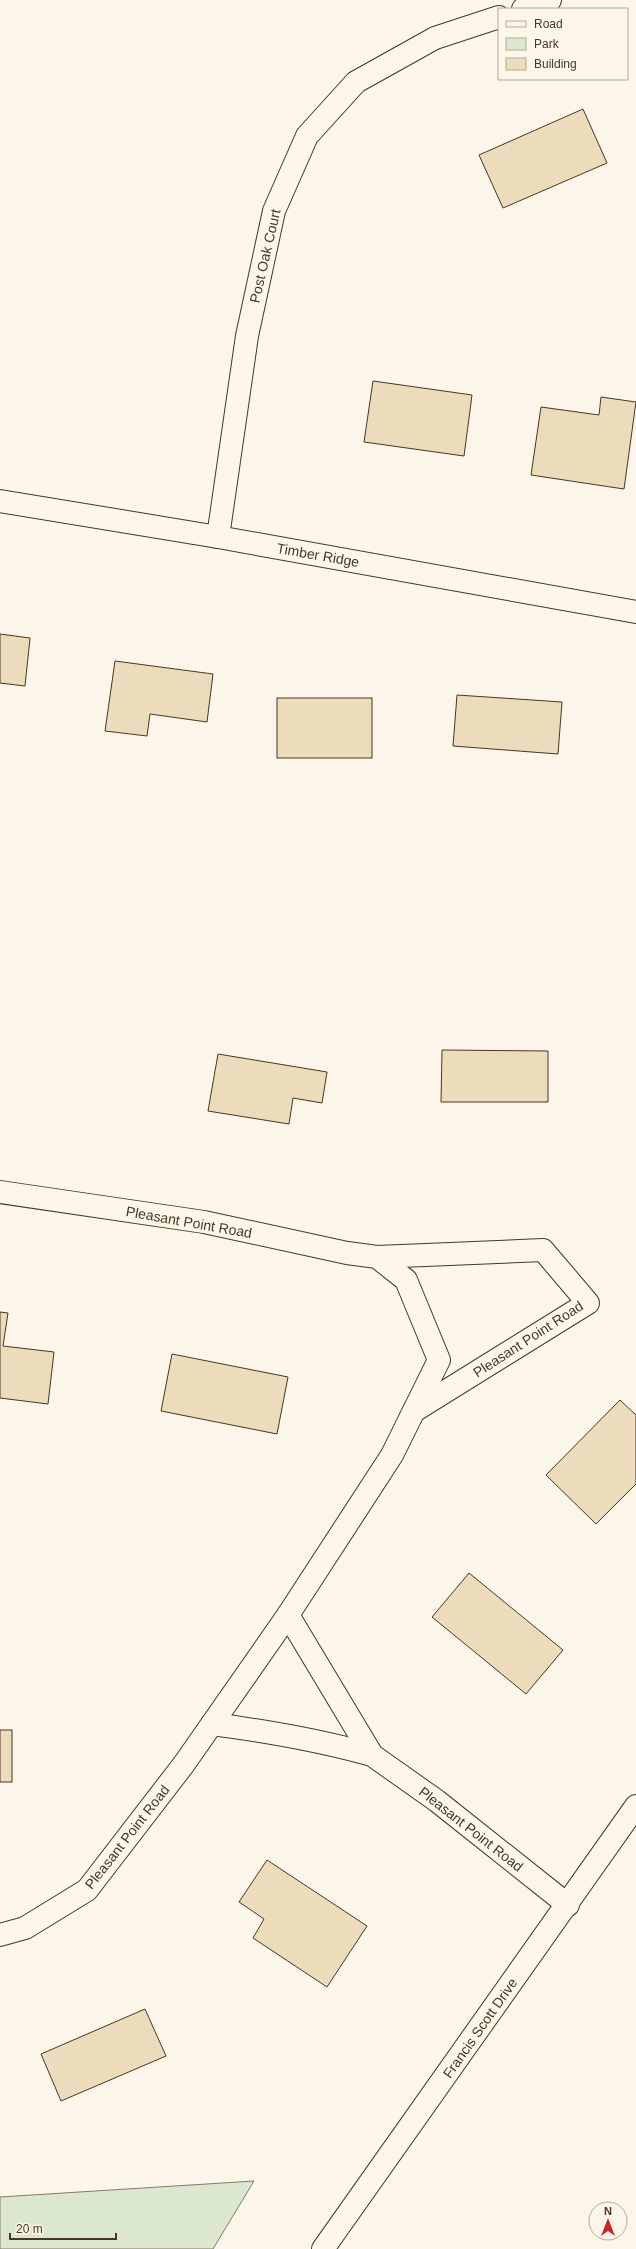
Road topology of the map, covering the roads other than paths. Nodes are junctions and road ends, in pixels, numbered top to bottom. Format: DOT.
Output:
graph roads {
  1 [pos="550,0"];
  2 [pos="526,8"];
  3 [pos="498,17"];
  4 [pos="0,501"];
  5 [pos="218,537"];
  6 [pos="636,612"];
  7 [pos="0,1192"];
  8 [pos="377,1257"];
  9 [pos="414,1411"];
  10 [pos="288,1614"];
  11 [pos="212,1724"];
  12 [pos="372,1755"];
  13 [pos="636,1806"];
  14 [pos="568,1905"];
  15 [pos="0,1935"];
  16 [pos="323,2249"];
  1 -- 2 [label="street"];
  3 -- 5 [label="street, Post Oak Court"];
  4 -- 5 [label="street, Timber Ridge"];
  5 -- 6 [label="street, Timber Ridge"];
  7 -- 8 [label="street, Pleasant Point Road"];
  8 -- 9 [label="street, Pleasant Point Road"];
  8 -- 9 [label="street, Pleasant Point Road"];
  9 -- 10 [label="street, Pleasant Point Road"];
  10 -- 11 [label="street, Pleasant Point Road"];
  10 -- 12 [label="street, Pleasant Point Road"];
  11 -- 12 [label="street, Pleasant Point Road"];
  11 -- 15 [label="street, Pleasant Point Road"];
  12 -- 14 [label="street, Pleasant Point Road"];
  13 -- 14 [label="street, Francis Scott Drive"];
  14 -- 16 [label="street, Francis Scott Drive"];
}
